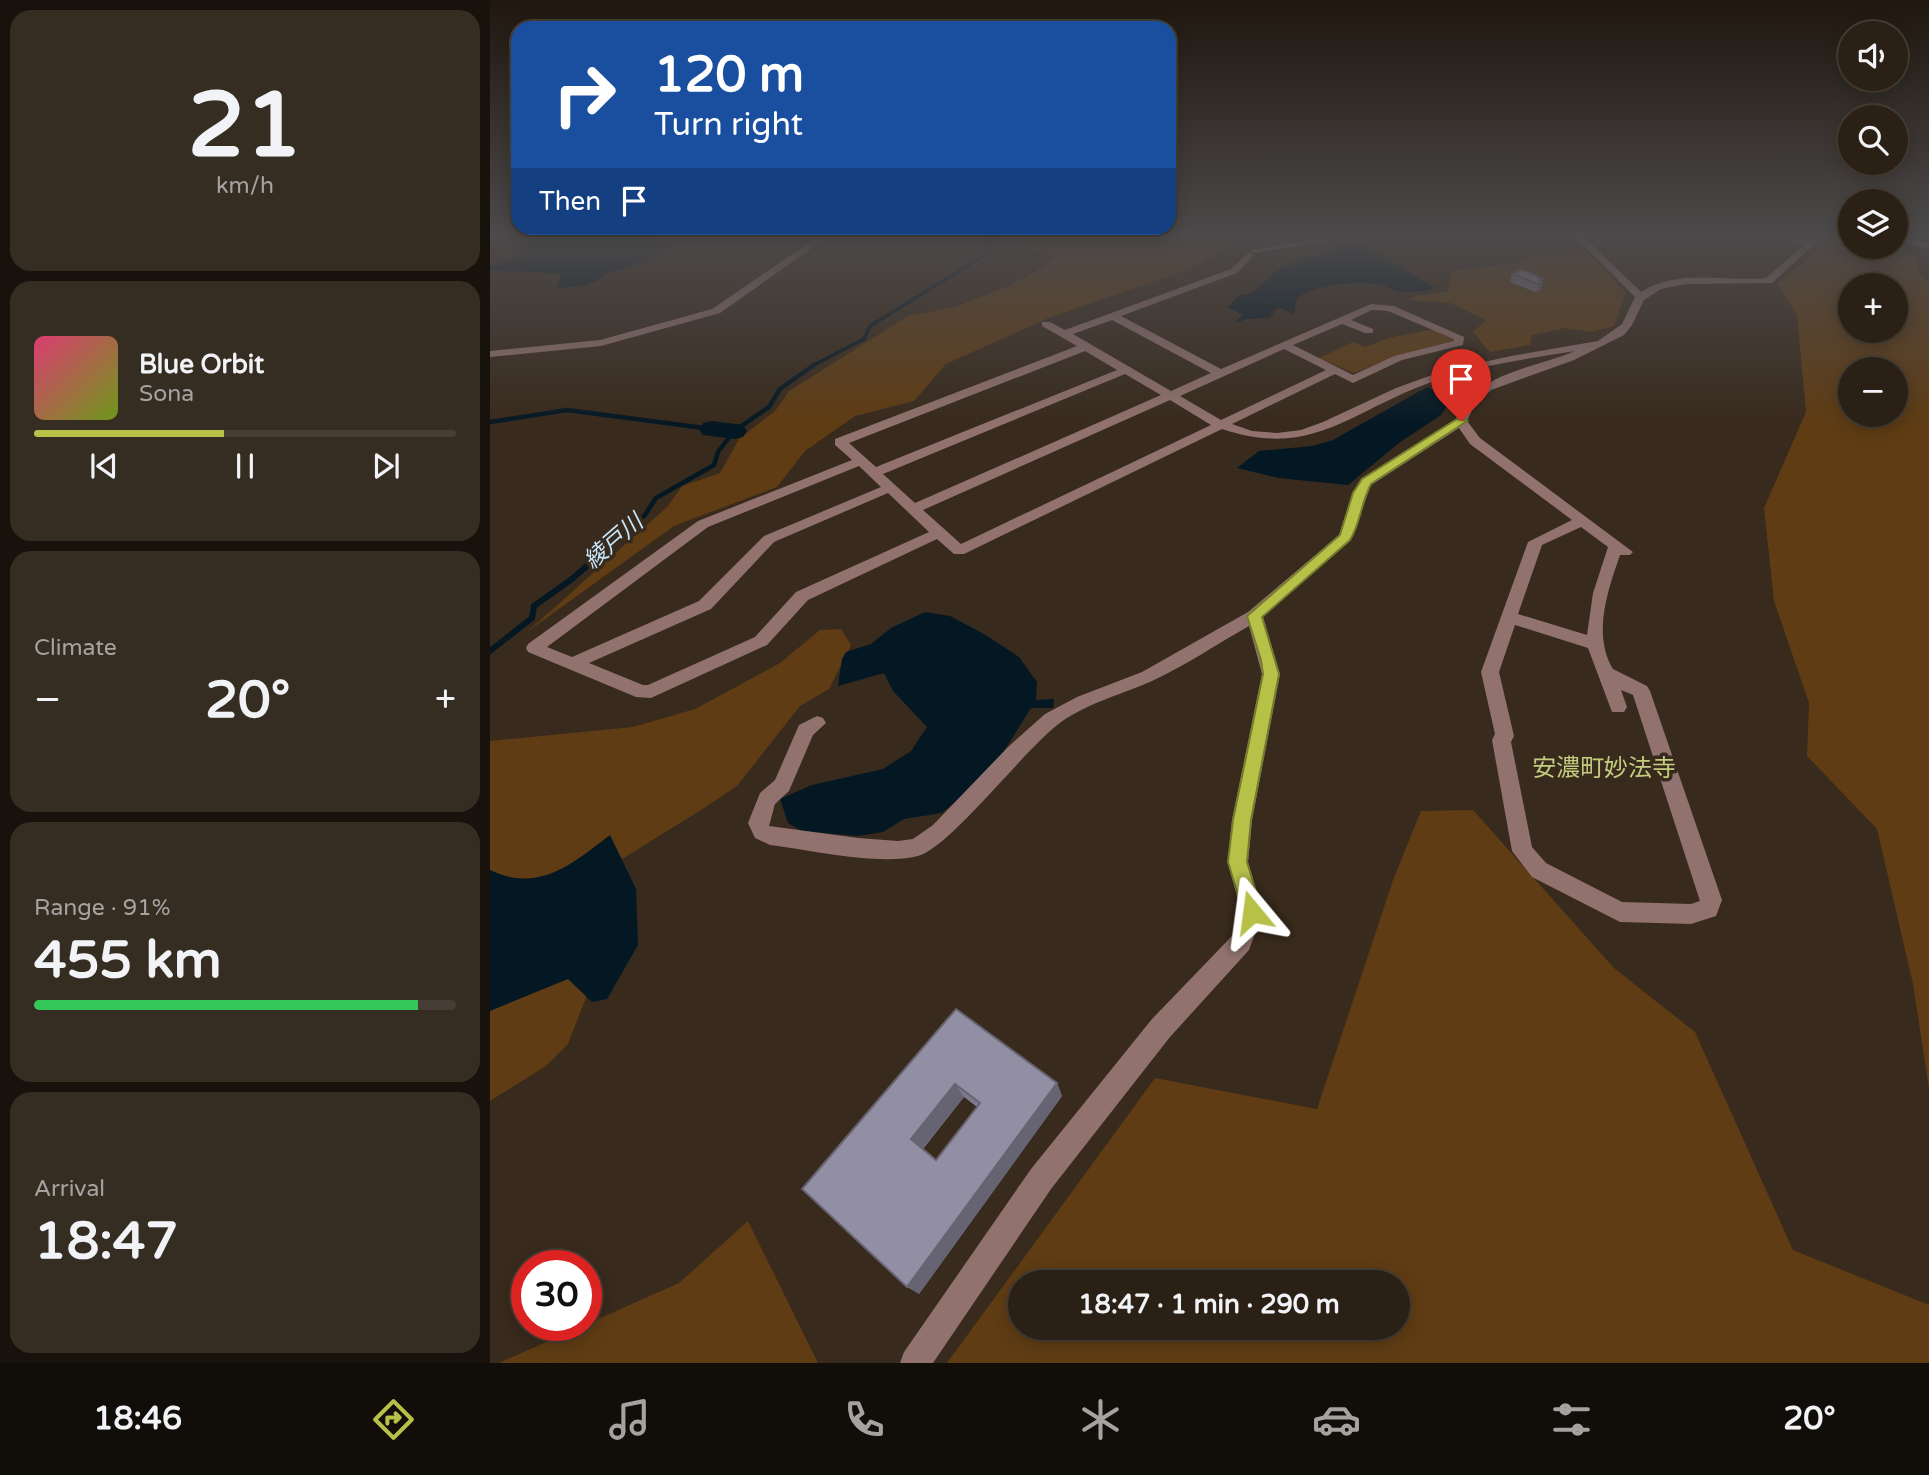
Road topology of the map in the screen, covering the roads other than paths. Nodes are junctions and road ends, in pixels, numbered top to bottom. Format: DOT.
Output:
graph roads {
  1 [pos="733,300"];
  2 [pos="1157,300"];
  3 [pos="1639,300"];
  4 [pos="1113,316"];
  5 [pos="1342,320"];
  6 [pos="1046,324"];
  7 [pos="1369,331"];
  8 [pos="1064,334"];
  9 [pos="1598,344"];
  10 [pos="1284,345"];
  11 [pos="1086,347"];
  12 [pos="490,354"];
  13 [pos="1126,370"];
  14 [pos="1335,370"];
  15 [pos="1219,373"];
  16 [pos="1170,396"];
  17 [pos="1461,421"];
  18 [pos="1221,425"];
  19 [pos="860,461"];
  20 [pos="874,473"];
  21 [pos="889,488"];
  22 [pos="914,509"];
  23 [pos="1582,521"];
  24 [pos="938,533"];
  25 [pos="1254,616"];
  26 [pos="1509,617"];
  27 [pos="1595,644"];
  28 [pos="574,663"];
  29 [pos="1607,673"];
  30 [pos="1618,707"];
  31 [pos="817,723"];
  32 [pos="915,1363"];
  1 -- 12 [label="street"];
  2 -- 4 [label="street"];
  3 -- 9 [label="street"];
  4 -- 8 [label="street"];
  4 -- 15 [label="street"];
  5 -- 7 [label="street"];
  5 -- 10 [label="street"];
  5 -- 14 [label="street"];
  6 -- 8 [label="street"];
  8 -- 11 [label="street"];
  9 -- 17 [label="street"];
  9 -- 18 [label="street"];
  10 -- 14 [label="street"];
  10 -- 15 [label="street"];
  11 -- 13 [label="street"];
  11 -- 19 [label="street"];
  13 -- 16 [label="street"];
  13 -- 20 [label="street"];
  14 -- 18 [label="street"];
  15 -- 16 [label="street"];
  16 -- 18 [label="street"];
  16 -- 22 [label="street"];
  17 -- 23 [label="street"];
  17 -- 25 [label="street"];
  18 -- 24 [label="street"];
  19 -- 20 [label="street"];
  19 -- 28 [label="street"];
  20 -- 21 [label="street"];
  21 -- 22 [label="street"];
  21 -- 28 [label="street"];
  22 -- 24 [label="street"];
  23 -- 26 [label="street"];
  23 -- 27 [label="street"];
  24 -- 28 [label="street"];
  25 -- 31 [label="street"];
  25 -- 32 [label="street"];
  26 -- 27 [label="street"];
  26 -- 29 [label="street"];
  27 -- 29 [label="street"];
  29 -- 30 [label="street"];
}
